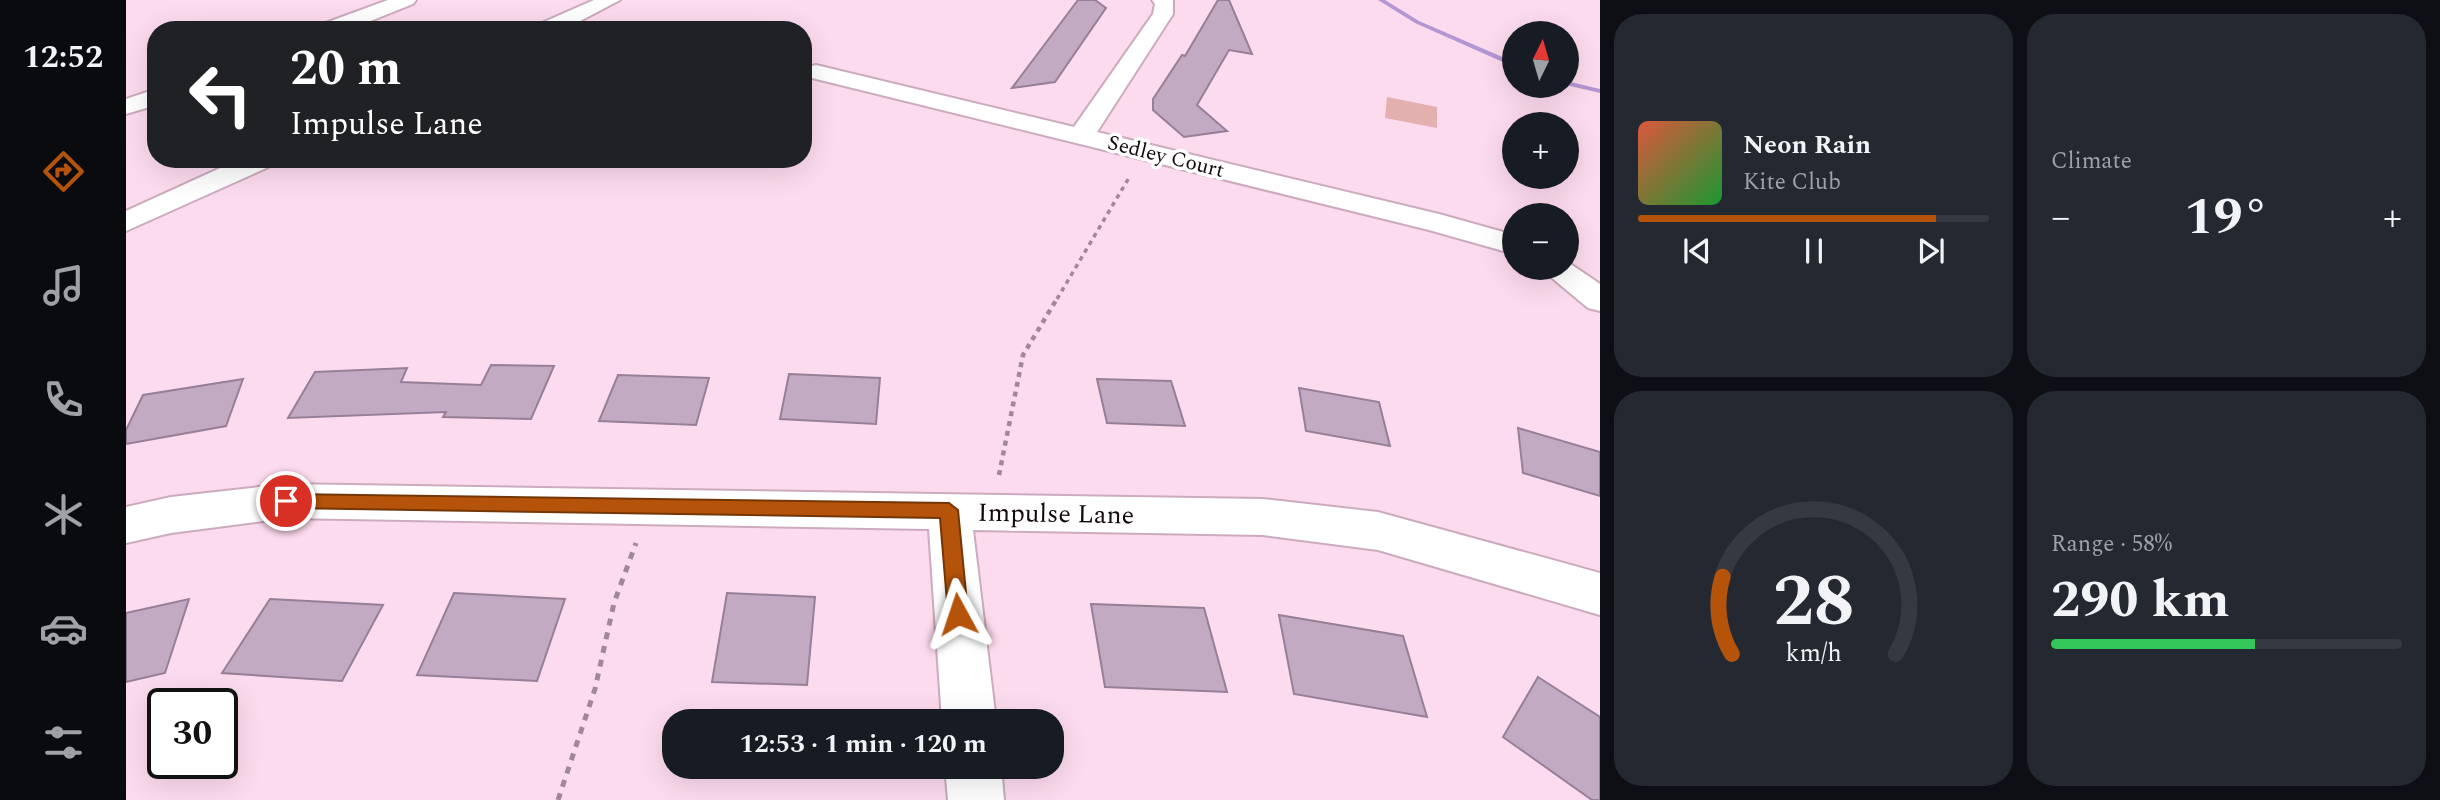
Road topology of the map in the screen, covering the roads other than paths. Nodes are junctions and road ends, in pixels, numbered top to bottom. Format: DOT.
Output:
graph roads {
  1 [pos="406,0"];
  2 [pos="610,0"];
  3 [pos="1162,0"];
  4 [pos="351,21"];
  5 [pos="564,21"];
  6 [pos="816,72"];
  7 [pos="147,99"];
  8 [pos="126,107"];
  9 [pos="1081,136"];
  10 [pos="243,168"];
  11 [pos="126,222"];
  12 [pos="1502,241"];
  13 [pos="1572,280"];
  14 [pos="1600,300"];
  15 [pos="949,510"];
  16 [pos="126,525"];
  17 [pos="1600,594"];
  18 [pos="968,709"];
  19 [pos="974,779"];
  20 [pos="976,800"];
  1 -- 4 [label="street"];
  2 -- 5 [label="street"];
  3 -- 9 [label="street"];
  6 -- 9 [label="street, Sedley Court"];
  7 -- 8 [label="street"];
  9 -- 12 [label="street, Sedley Court"];
  10 -- 11 [label="street"];
  13 -- 14 [label="street"];
  15 -- 16 [label="street, Impulse Lane"];
  15 -- 17 [label="street, Impulse Lane"];
  15 -- 18 [label="street"];
  19 -- 20 [label="street"];
}
